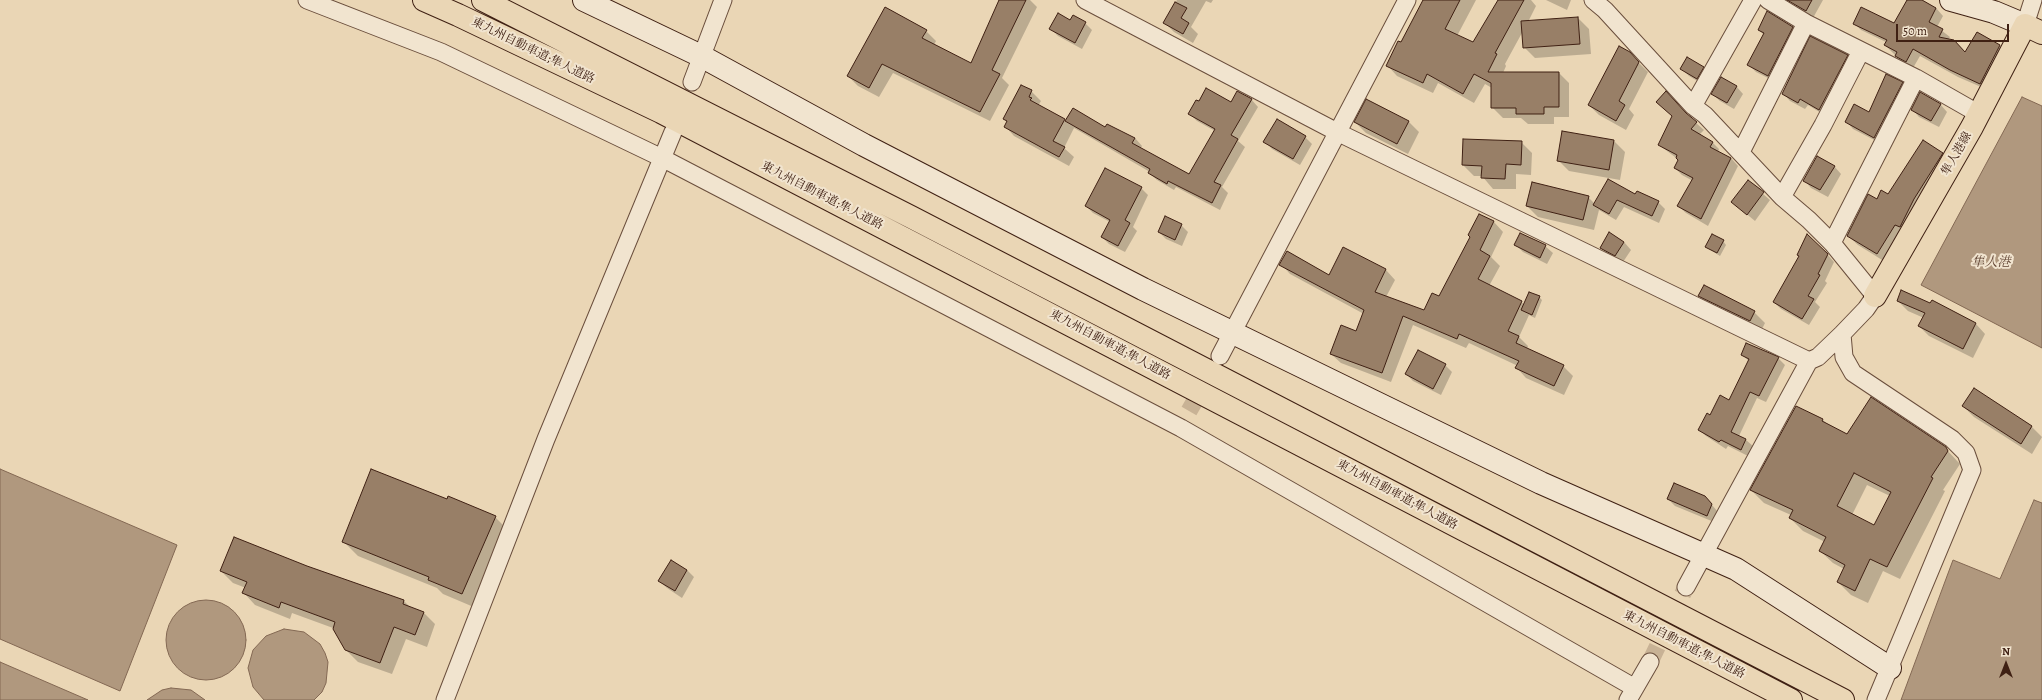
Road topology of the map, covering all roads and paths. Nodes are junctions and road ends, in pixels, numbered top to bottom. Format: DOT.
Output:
graph roads {
  1 [pos="306,0"];
  2 [pos="424,0"];
  3 [pos="483,0"];
  4 [pos="584,0"];
  5 [pos="723,0"];
  6 [pos="1085,0"];
  7 [pos="1407,0"];
  8 [pos="1593,0"];
  9 [pos="1753,0"];
  10 [pos="1768,0"];
  11 [pos="1951,0"];
  12 [pos="2033,0"];
  13 [pos="1806,22"];
  14 [pos="2033,29"];
  15 [pos="1861,51"];
  16 [pos="701,56"];
  17 [pos="1916,78"];
  18 [pos="692,82"];
  19 [pos="1693,106"];
  20 [pos="1979,114"];
  21 [pos="673,132"];
  22 [pos="1337,132"];
  23 [pos="1741,152"];
  24 [pos="662,158"];
  25 [pos="1782,197"];
  26 [pos="1832,243"];
  27 [pos="1875,296"];
  28 [pos="1233,333"];
  29 [pos="1842,334"];
  30 [pos="1220,356"];
  31 [pos="1809,361"];
  32 [pos="1704,553"];
  33 [pos="1686,587"];
  34 [pos="1650,662"];
  35 [pos="1890,668"];
  36 [pos="1632,694"];
  37 [pos="1838,698"];
  38 [pos="445,700"];
  39 [pos="1791,700"];
  40 [pos="1876,700"];
  1 -- 24 [label="street"];
  2 -- 39 [label="main road, 東九州自動車道;隼人道路"];
  3 -- 37 [label="main road, 東九州自動車道;隼人道路"];
  4 -- 16 [label="street"];
  5 -- 16 [label="street"];
  6 -- 22 [label="street"];
  7 -- 22 [label="street"];
  8 -- 19 [label="street"];
  9 -- 19 [label="street"];
  10 -- 13 [label="street"];
  11 -- 14 [label="street"];
  12 -- 14 [label="street"];
  13 -- 15 [label="street"];
  13 -- 23 [label="street"];
  14 -- 20 [label="main road, 隼人港線"];
  15 -- 17 [label="street"];
  15 -- 25 [label="street"];
  16 -- 18 [label="street"];
  16 -- 28 [label="street"];
  17 -- 20 [label="street"];
  17 -- 26 [label="street"];
  19 -- 23 [label="street"];
  20 -- 27 [label="main road, 隼人港線"];
  21 -- 24 [label="street"];
  22 -- 28 [label="street"];
  22 -- 31 [label="street"];
  23 -- 25 [label="street"];
  24 -- 36 [label="street"];
  24 -- 38 [label="street"];
  25 -- 26 [label="street"];
  26 -- 27 [label="street"];
  27 -- 29 [label="street"];
  28 -- 30 [label="street"];
  28 -- 32 [label="street"];
  29 -- 31 [label="street"];
  29 -- 35 [label="street"];
  31 -- 32 [label="street"];
  32 -- 33 [label="street"];
  32 -- 35 [label="street"];
  34 -- 36 [label="street"];
  35 -- 40 [label="street"];
}
